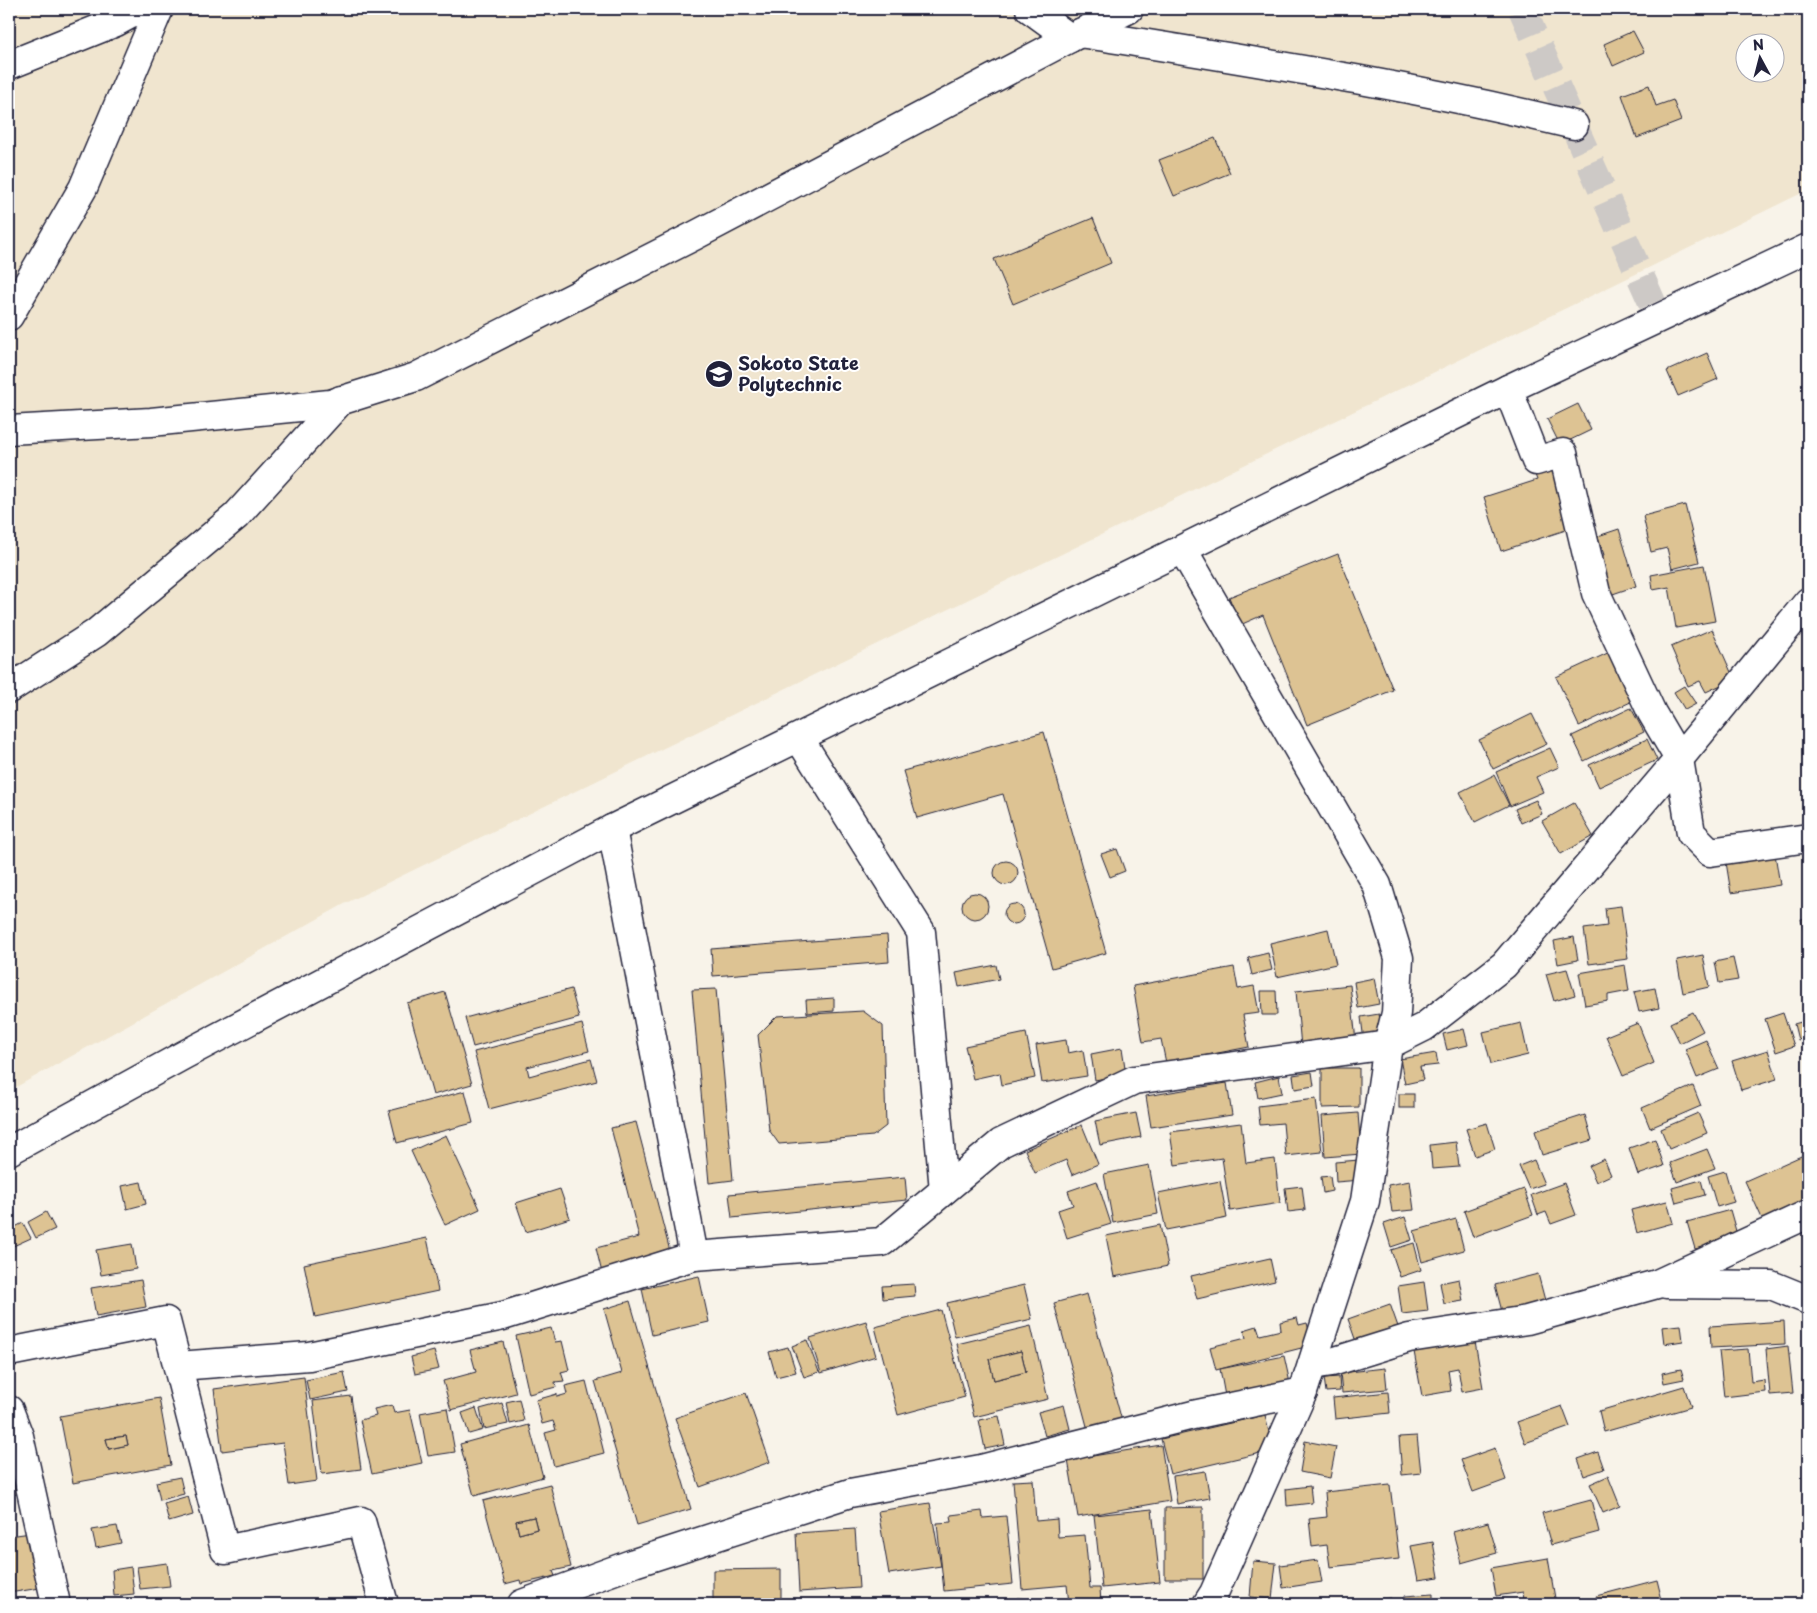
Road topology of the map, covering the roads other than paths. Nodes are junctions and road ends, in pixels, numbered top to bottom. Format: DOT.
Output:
graph roads {
  1 [pos="140,9"];
  2 [pos="159,9"];
  3 [pos="1030,9"];
  4 [pos="1129,9"];
  5 [pos="1075,36"];
  6 [pos="9,65"];
  7 [pos="1574,125"];
  8 [pos="1808,248"];
  9 [pos="9,316"];
  10 [pos="1508,389"];
  11 [pos="341,400"];
  12 [pos="9,430"];
  13 [pos="1183,550"];
  14 [pos="1808,602"];
  15 [pos="9,689"];
  16 [pos="799,738"];
  17 [pos="1679,759"];
  18 [pos="612,829"];
  19 [pos="1808,838"];
  20 [pos="1388,1045"];
  21 [pos="9,1151"];
  22 [pos="944,1190"];
  23 [pos="1808,1214"];
  24 [pos="694,1256"];
  25 [pos="1657,1284"];
  26 [pos="1808,1300"];
  27 [pos="9,1352"];
  28 [pos="1312,1365"];
  29 [pos="178,1366"];
  30 [pos="1303,1392"];
  31 [pos="9,1410"];
  32 [pos="56,1604"];
  33 [pos="384,1604"];
  34 [pos="522,1604"];
  35 [pos="1207,1604"];
  1 -- 6 [label="street"];
  2 -- 9 [label="street"];
  3 -- 5 [label="street"];
  4 -- 5 [label="street"];
  5 -- 7 [label="street"];
  5 -- 11 [label="street"];
  8 -- 10 [label="street"];
  10 -- 13 [label="street"];
  10 -- 17 [label="street"];
  11 -- 12 [label="street"];
  11 -- 15 [label="street"];
  13 -- 16 [label="street"];
  13 -- 20 [label="street"];
  14 -- 17 [label="street"];
  16 -- 18 [label="street"];
  16 -- 22 [label="street"];
  17 -- 19 [label="street"];
  17 -- 20 [label="street"];
  18 -- 21 [label="street"];
  18 -- 24 [label="street"];
  20 -- 22 [label="street"];
  20 -- 28 [label="street"];
  22 -- 24 [label="street"];
  23 -- 25 [label="street"];
  24 -- 29 [label="street"];
  25 -- 26 [label="street"];
  25 -- 28 [label="street"];
  27 -- 29 [label="street"];
  28 -- 30 [label="street"];
  29 -- 33 [label="street"];
  30 -- 34 [label="street"];
  30 -- 35 [label="street"];
  31 -- 32 [label="street"];
}
